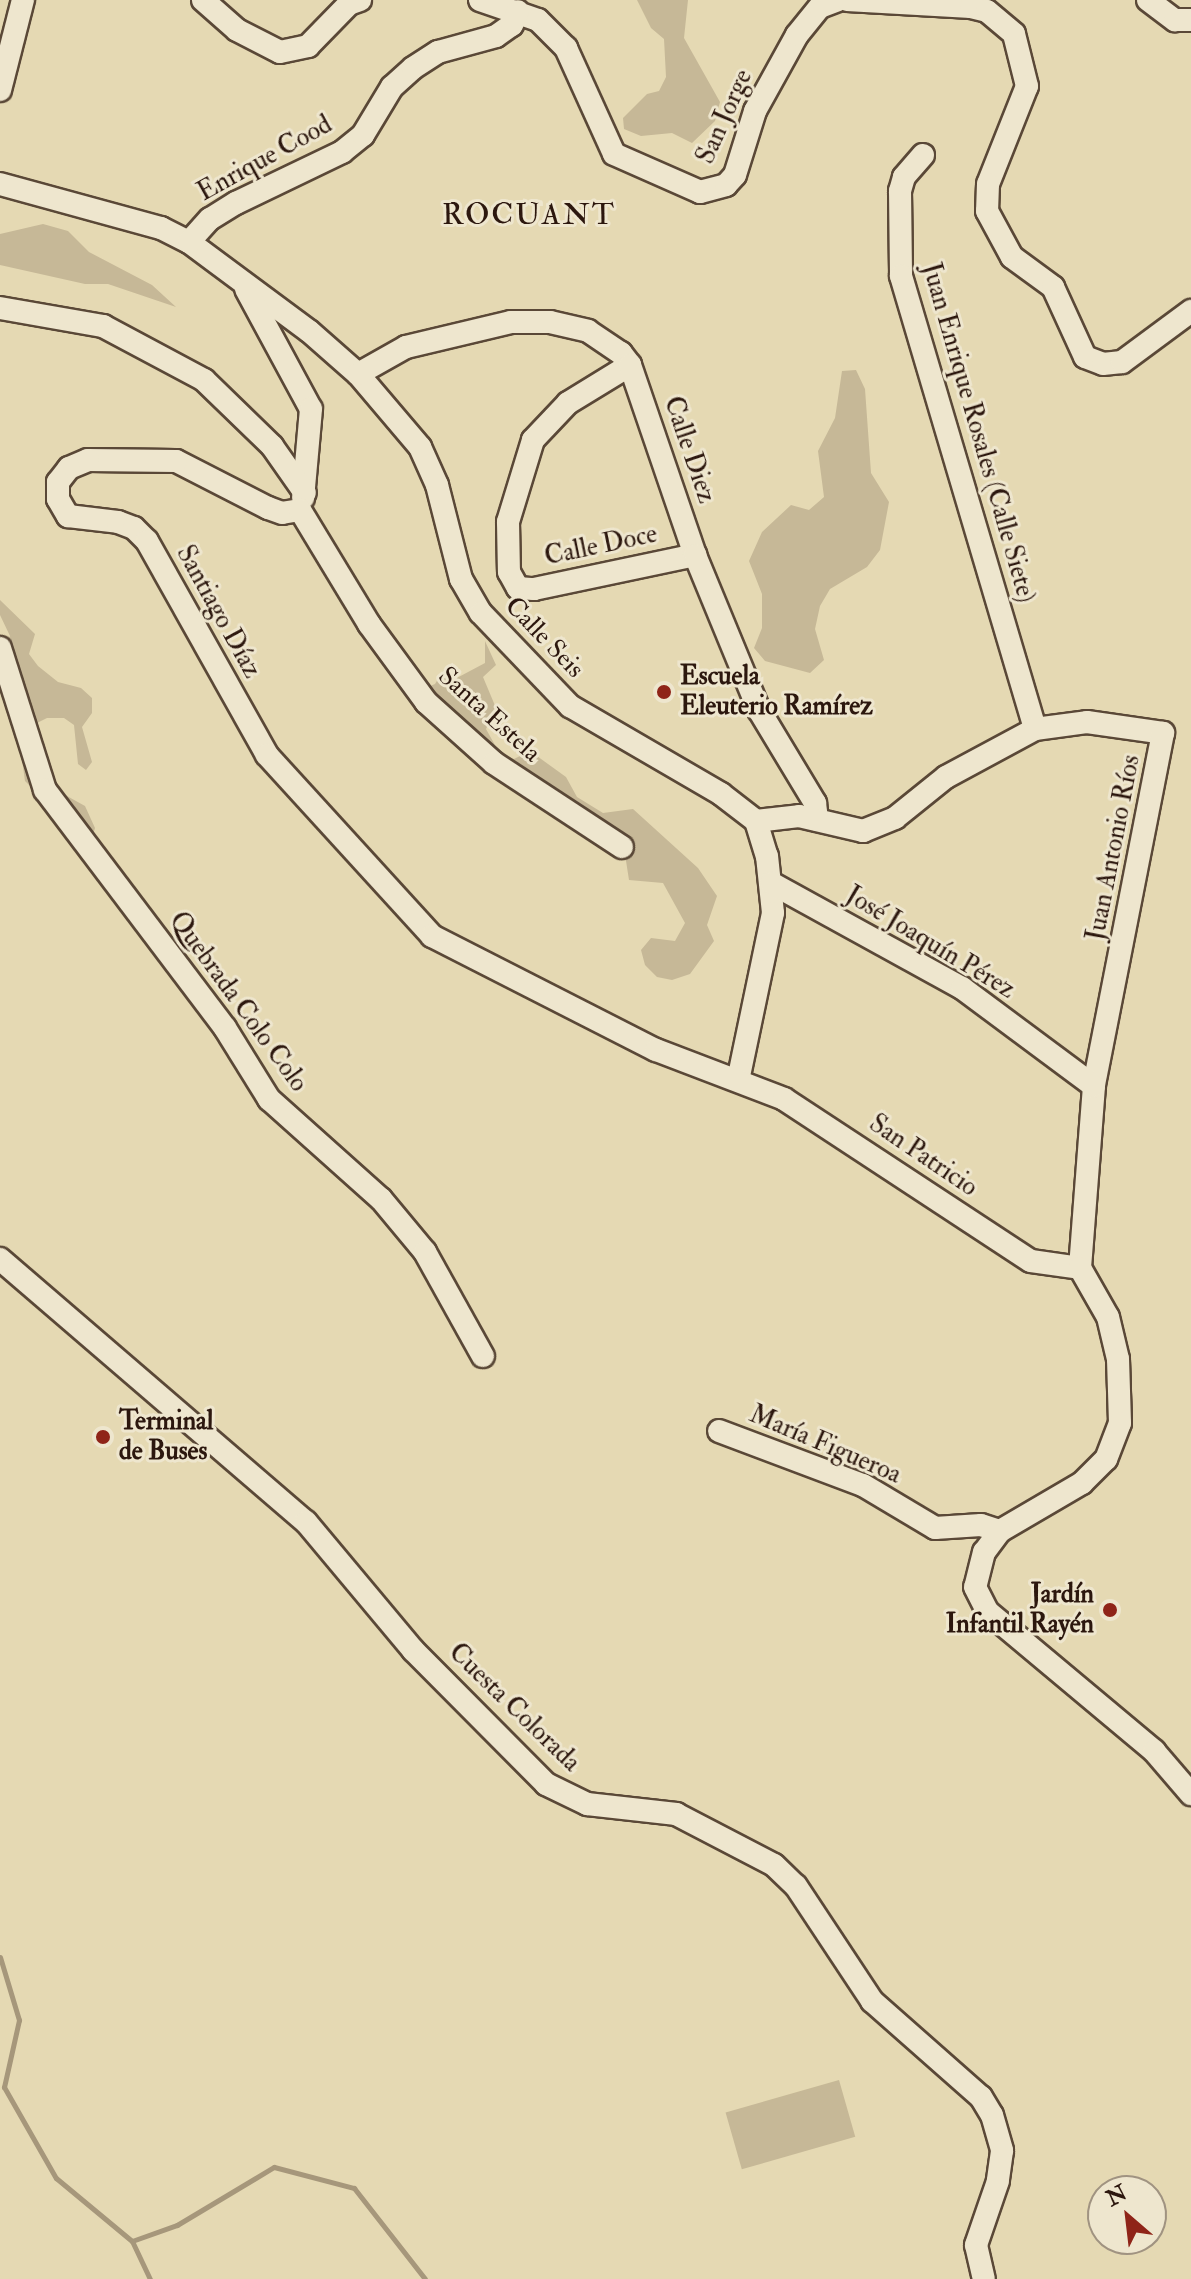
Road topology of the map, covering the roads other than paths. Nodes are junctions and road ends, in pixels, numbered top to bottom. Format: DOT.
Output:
graph roads {
  1 [pos="23,0"];
  2 [pos="203,0"];
  3 [pos="360,0"];
  4 [pos="480,0"];
  5 [pos="838,0"];
  6 [pos="847,0"];
  7 [pos="1148,0"];
  8 [pos="518,11"];
  9 [pos="1191,20"];
  10 [pos="0,90"];
  11 [pos="923,155"];
  12 [pos="0,184"];
  13 [pos="189,242"];
  14 [pos="241,280"];
  15 [pos="0,308"];
  16 [pos="1191,311"];
  17 [pos="630,365"];
  18 [pos="358,374"];
  19 [pos="302,502"];
  20 [pos="695,555"];
  21 [pos="0,648"];
  22 [pos="1035,729"];
  23 [pos="817,820"];
  24 [pos="756,821"];
  25 [pos="622,847"];
  26 [pos="771,883"];
  27 [pos="738,1080"];
  28 [pos="1094,1086"];
  29 [pos="0,1259"];
  30 [pos="1080,1268"];
  31 [pos="483,1356"];
  32 [pos="719,1431"];
  33 [pos="1000,1531"];
  34 [pos="1191,1794"];
  35 [pos="984,2279"];
  1 -- 10 [label="street"];
  2 -- 3 [label="street"];
  4 -- 8 [label="street, San Jorge"];
  5 -- 8 [label="street, San Jorge"];
  6 -- 16 [label="street"];
  7 -- 9 [label="street"];
  8 -- 13 [label="street, Enrique Cood"];
  11 -- 22 [label="street, Juan Enrique Rosales (Calle Siete)"];
  12 -- 13 [label="street, Enrique Cood"];
  13 -- 14 [label="street, Calle Seis"];
  14 -- 18 [label="street, Calle Seis"];
  14 -- 19 [label="street"];
  15 -- 19 [label="street, Santa Estela"];
  17 -- 18 [label="street"];
  17 -- 20 [label="street, Calle Diez"];
  17 -- 20 [label="street, Calle Doce"];
  18 -- 24 [label="street, Calle Seis"];
  19 -- 25 [label="street, Santa Estela"];
  19 -- 27 [label="street, Santiago Díaz"];
  20 -- 23 [label="street, Calle Diez"];
  21 -- 31 [label="street, Quebrada Colo Colo"];
  22 -- 23 [label="street, Juan Antonio Ríos"];
  22 -- 28 [label="street, Juan Antonio Ríos"];
  23 -- 24 [label="street, Juan Antonio Ríos"];
  24 -- 26 [label="street"];
  26 -- 27 [label="street"];
  26 -- 28 [label="street, José Joaquín Pérez"];
  27 -- 30 [label="street, San Patricio"];
  28 -- 30 [label="street, Juan Antonio Ríos"];
  29 -- 35 [label="street, Cuesta Colorada"];
  30 -- 33 [label="street"];
  32 -- 33 [label="street, María Figueroa"];
  33 -- 34 [label="street"];
}
